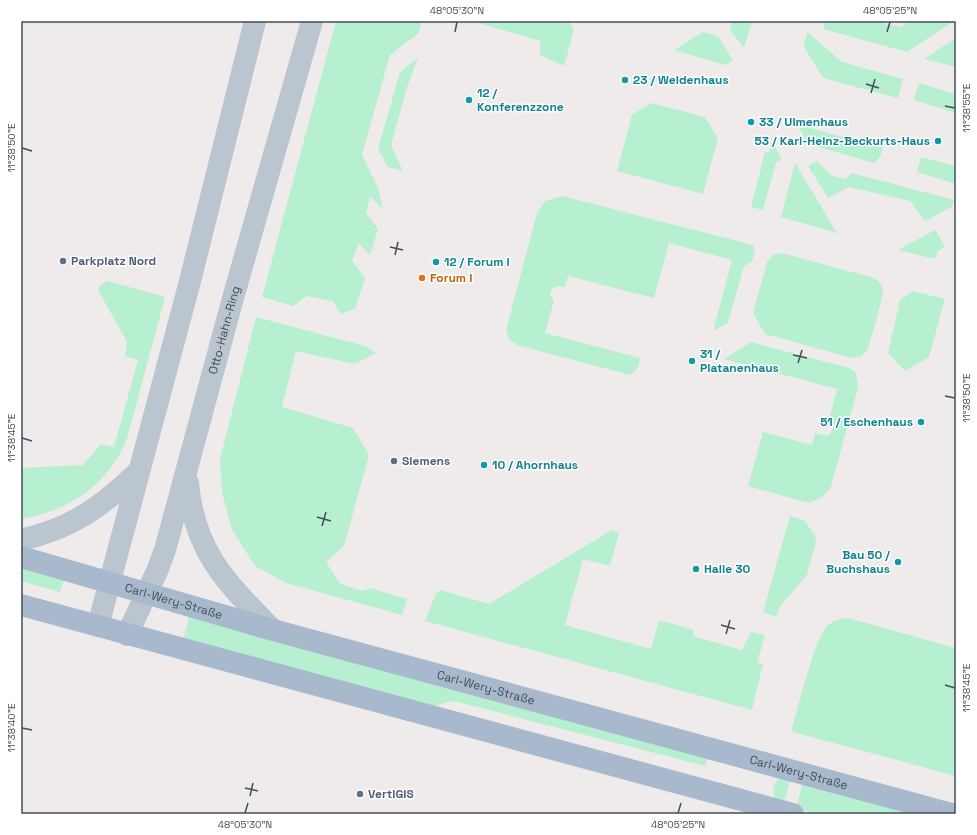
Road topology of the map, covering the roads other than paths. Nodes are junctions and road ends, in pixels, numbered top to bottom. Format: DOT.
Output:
graph roads {
  1 [pos="255,21"];
  2 [pos="312,21"];
  3 [pos="187,469"];
  4 [pos="138,472"];
  5 [pos="21,540"];
  6 [pos="21,557"];
  7 [pos="109,582"];
  8 [pos="147,593"];
  9 [pos="21,605"];
  10 [pos="98,626"];
  11 [pos="273,630"];
  12 [pos="127,634"];
  13 [pos="793,814"];
  14 [pos="952,814"];
  1 -- 4 [label="street"];
  2 -- 3 [label="street, Otto-Hahn-Ring"];
  3 -- 8 [label="street, Otto-Hahn-Ring"];
  3 -- 11 [label="street"];
  4 -- 5 [label="street"];
  4 -- 7 [label="street"];
  6 -- 7 [label="main road, Carl-Wery-Straße"];
  7 -- 8 [label="main road, Carl-Wery-Straße"];
  7 -- 10 [label="street"];
  8 -- 11 [label="main road, Carl-Wery-Straße"];
  8 -- 12 [label="street, Otto-Hahn-Ring"];
  9 -- 10 [label="main road"];
  10 -- 12 [label="main road"];
  11 -- 14 [label="main road, Carl-Wery-Straße"];
  12 -- 13 [label="main road"];
}
